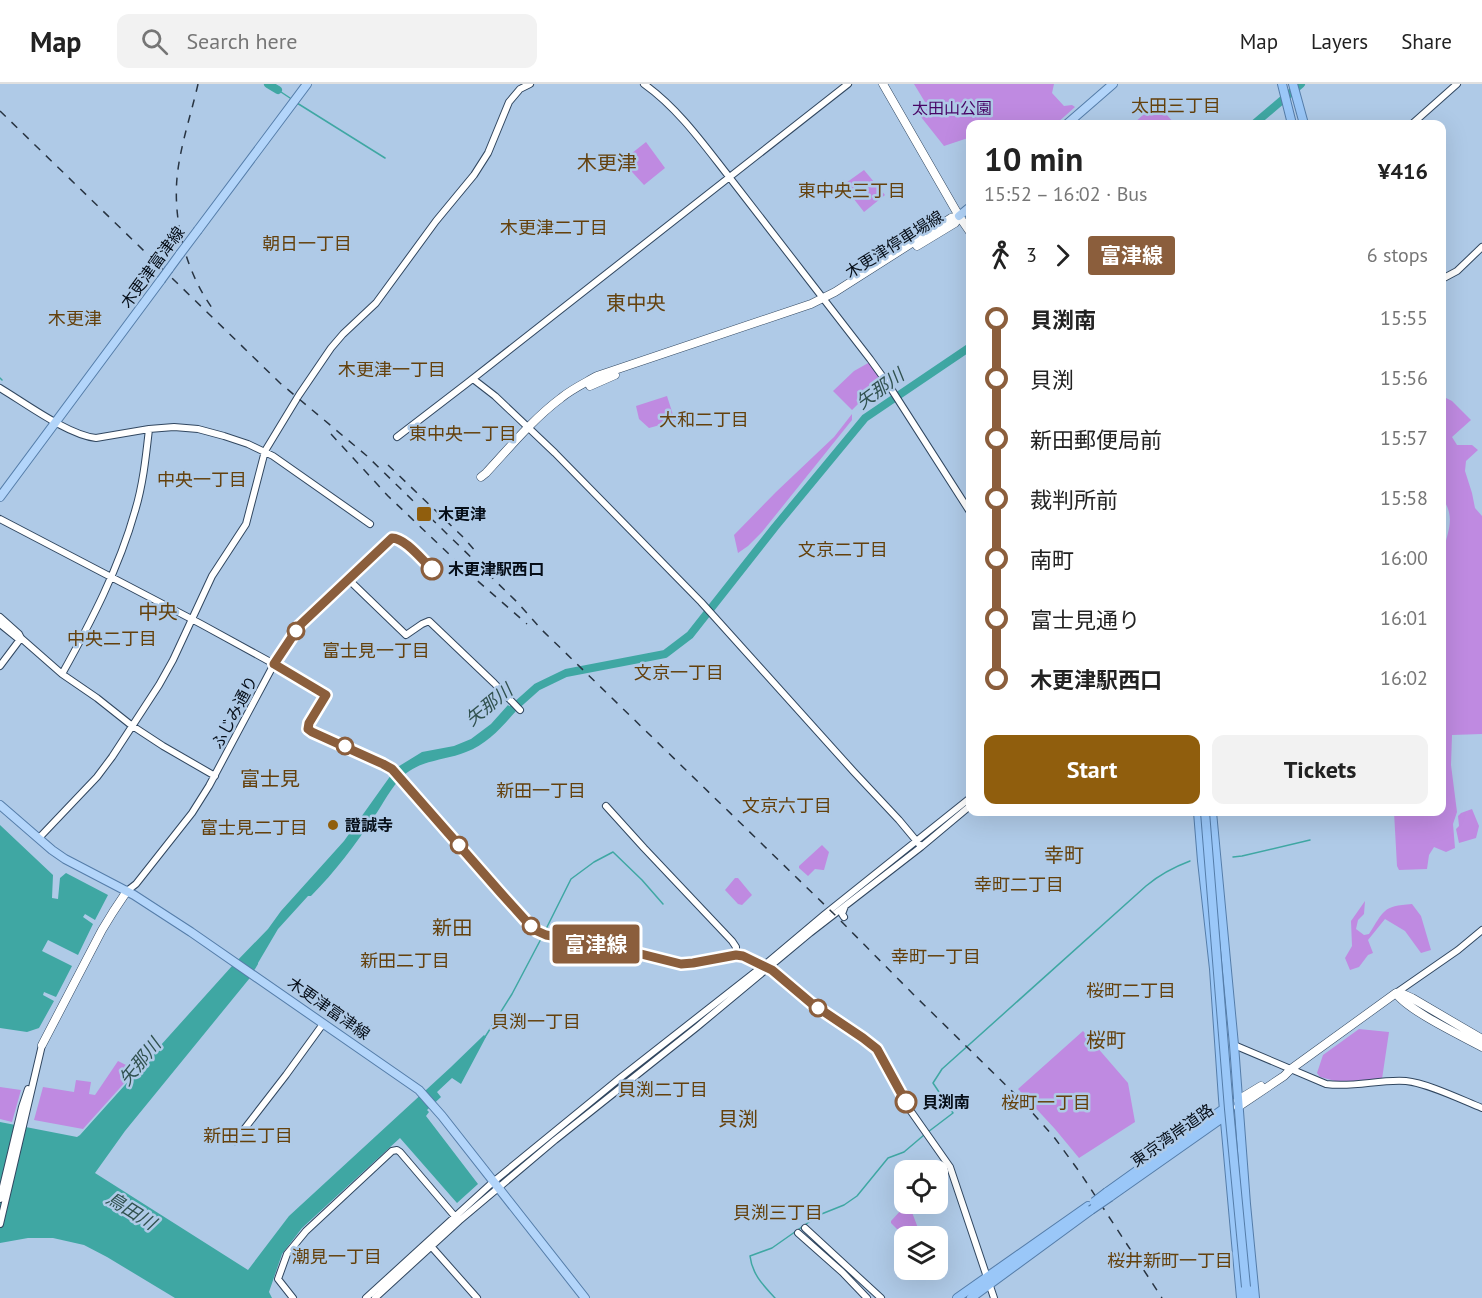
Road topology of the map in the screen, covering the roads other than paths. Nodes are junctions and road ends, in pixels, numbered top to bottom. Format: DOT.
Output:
graph roads {
  1 [pos="307,84"];
  2 [pos="530,84"];
  3 [pos="644,84"];
  4 [pos="848,84"];
  5 [pos="883,84"];
  6 [pos="1113,84"];
  7 [pos="1282,84"];
  8 [pos="1288,84"];
  9 [pos="1293,84"];
  10 [pos="1457,84"];
  11 [pos="1296,95"];
  12 [pos="1072,120"];
  13 [pos="1293,120"];
  14 [pos="1298,120"];
  15 [pos="1303,120"];
  16 [pos="1306,120"];
  17 [pos="1416,120"];
  18 [pos="730,177"];
  19 [pos="966,210"];
  20 [pos="959,216"];
  21 [pos="966,226"];
  22 [pos="1482,247"];
  23 [pos="1446,277"];
  24 [pos="824,299"];
  25 [pos="473,379"];
  26 [pos="0,388"];
  27 [pos="56,422"];
  28 [pos="149,429"];
  29 [pos="530,429"];
  30 [pos="397,437"];
  31 [pos="265,451"];
  32 [pos="483,478"];
  33 [pos="0,497"];
  34 [pos="966,506"];
  35 [pos="0,519"];
  36 [pos="370,524"];
  37 [pos="375,554"];
  38 [pos="110,577"];
  39 [pos="348,580"];
  40 [pos="0,617"];
  41 [pos="192,619"];
  42 [pos="0,624"];
  43 [pos="21,638"];
  44 [pos="274,664"];
  45 [pos="0,666"];
  46 [pos="62,674"];
  47 [pos="520,710"];
  48 [pos="133,726"];
  49 [pos="215,776"];
  50 [pos="966,802"];
  51 [pos="0,805"];
  52 [pos="606,806"];
  53 [pos="966,809"];
  54 [pos="1198,816"];
  55 [pos="1205,816"];
  56 [pos="1212,816"];
  57 [pos="39,838"];
  58 [pos="919,844"];
  59 [pos="127,891"];
  60 [pos="829,901"];
  61 [pos="842,904"];
  62 [pos="817,912"];
  63 [pos="844,917"];
  64 [pos="813,924"];
  65 [pos="822,924"];
  66 [pos="831,925"];
  67 [pos="1482,925"];
  68 [pos="1482,930"];
  69 [pos="736,955"];
  70 [pos="1446,958"];
  71 [pos="765,967"];
  72 [pos="1396,993"];
  73 [pos="323,1024"];
  74 [pos="1482,1039"];
  75 [pos="42,1045"];
  76 [pos="1234,1046"];
  77 [pos="1482,1047"];
  78 [pos="1292,1069"];
  79 [pos="1482,1107"];
  80 [pos="1231,1108"];
  81 [pos="25,1109"];
  82 [pos="235,1141"];
  83 [pos="495,1185"];
  84 [pos="0,1199"];
  85 [pos="457,1219"];
  86 [pos="0,1224"];
  87 [pos="430,1244"];
  88 [pos="988,1281"];
  89 [pos="293,1298"];
  90 [pos="366,1298"];
  91 [pos="375,1298"];
  92 [pos="477,1298"];
  93 [pos="585,1298"];
  94 [pos="867,1298"];
  95 [pos="881,1298"];
  96 [pos="957,1298"];
  97 [pos="972,1298"];
  98 [pos="994,1298"];
  99 [pos="1241,1298"];
  100 [pos="1248,1298"];
  101 [pos="1255,1298"];
  1 -- 27 [label="main road, 木更津富津線, bridge"];
  2 -- 31 [label="street"];
  3 -- 18 [label="street"];
  4 -- 18 [label="street"];
  5 -- 20 [label="main road"];
  6 -- 12 [label="main road"];
  7 -- 11 [label="highway"];
  8 -- 11 [label="highway"];
  9 -- 11 [label="highway"];
  10 -- 17 [label="street"];
  11 -- 13 [label="highway"];
  11 -- 14 [label="highway"];
  11 -- 15 [label="highway"];
  11 -- 16 [label="highway"];
  18 -- 24 [label="street"];
  18 -- 25 [label="street"];
  19 -- 20 [label="main road"];
  20 -- 21 [label="main road"];
  20 -- 24 [label="main road, 木更津停車場線"];
  22 -- 23 [label="street"];
  24 -- 29 [label="main road, 木更津停車場線"];
  24 -- 34 [label="street"];
  25 -- 29 [label="street"];
  25 -- 30 [label="street"];
  26 -- 27 [label="street"];
  27 -- 28 [label="street"];
  27 -- 33 [label="main road, 木更津富津線"];
  28 -- 31 [label="street"];
  28 -- 38 [label="street"];
  29 -- 32 [label="main road, 木更津停車場線"];
  29 -- 58 [label="street"];
  31 -- 36 [label="street"];
  31 -- 41 [label="street"];
  35 -- 38 [label="street"];
  37 -- 39 [label="street, ふじみ通り"];
  38 -- 41 [label="street"];
  38 -- 46 [label="street"];
  39 -- 44 [label="street, ふじみ通り"];
  39 -- 47 [label="street"];
  40 -- 43 [label="street"];
  41 -- 44 [label="street"];
  41 -- 48 [label="street"];
  42 -- 43 [label="street"];
  43 -- 45 [label="street"];
  43 -- 46 [label="street"];
  44 -- 49 [label="street, ふじみ通り"];
  44 -- 69 [label="street"];
  46 -- 48 [label="street"];
  48 -- 49 [label="street"];
  48 -- 57 [label="street"];
  49 -- 59 [label="street, ふじみ通り"];
  50 -- 58 [label="street"];
  51 -- 57 [label="main road, 木更津富津線"];
  52 -- 69 [label="street"];
  53 -- 58 [label="street"];
  54 -- 80 [label="highway"];
  55 -- 80 [label="highway, 東京湾岸道路, bridge"];
  56 -- 76 [label="highway"];
  57 -- 59 [label="main road, 木更津富津線"];
  58 -- 61 [label="street"];
  59 -- 73 [label="main road, 木更津富津線"];
  59 -- 75 [label="main road"];
  60 -- 61 [label="street"];
  61 -- 63 [label="street"];
  61 -- 64 [label="street"];
  61 -- 65 [label="street"];
  62 -- 64 [label="street"];
  64 -- 71 [label="street"];
  65 -- 66 [label="street"];
  65 -- 71 [label="street"];
  67 -- 70 [label="street"];
  68 -- 70 [label="street"];
  69 -- 71 [label="street"];
  70 -- 72 [label="street"];
  71 -- 83 [label="street"];
  71 -- 88 [label="street"];
  72 -- 74 [label="main road"];
  72 -- 77 [label="main road"];
  72 -- 78 [label="main road"];
  73 -- 82 [label="street"];
  73 -- 83 [label="main road, 木更津富津線"];
  75 -- 81 [label="street"];
  76 -- 78 [label="street"];
  76 -- 80 [label="highway"];
  78 -- 79 [label="street"];
  78 -- 80 [label="main road"];
  80 -- 88 [label="highway, 東京湾岸道路, bridge"];
  80 -- 99 [label="highway"];
  80 -- 100 [label="highway, bridge"];
  80 -- 101 [label="highway"];
  81 -- 84 [label="street"];
  81 -- 86 [label="street"];
  83 -- 85 [label="street"];
  83 -- 93 [label="main road, 木更津富津線"];
  85 -- 87 [label="street"];
  85 -- 89 [label="street"];
  87 -- 90 [label="street"];
  87 -- 91 [label="street"];
  87 -- 92 [label="street"];
  88 -- 96 [label="highway, 東京湾岸道路"];
  88 -- 97 [label="highway, 東京湾岸道路"];
  88 -- 98 [label="street"];
  94 -- 95 [label="street"];
}
